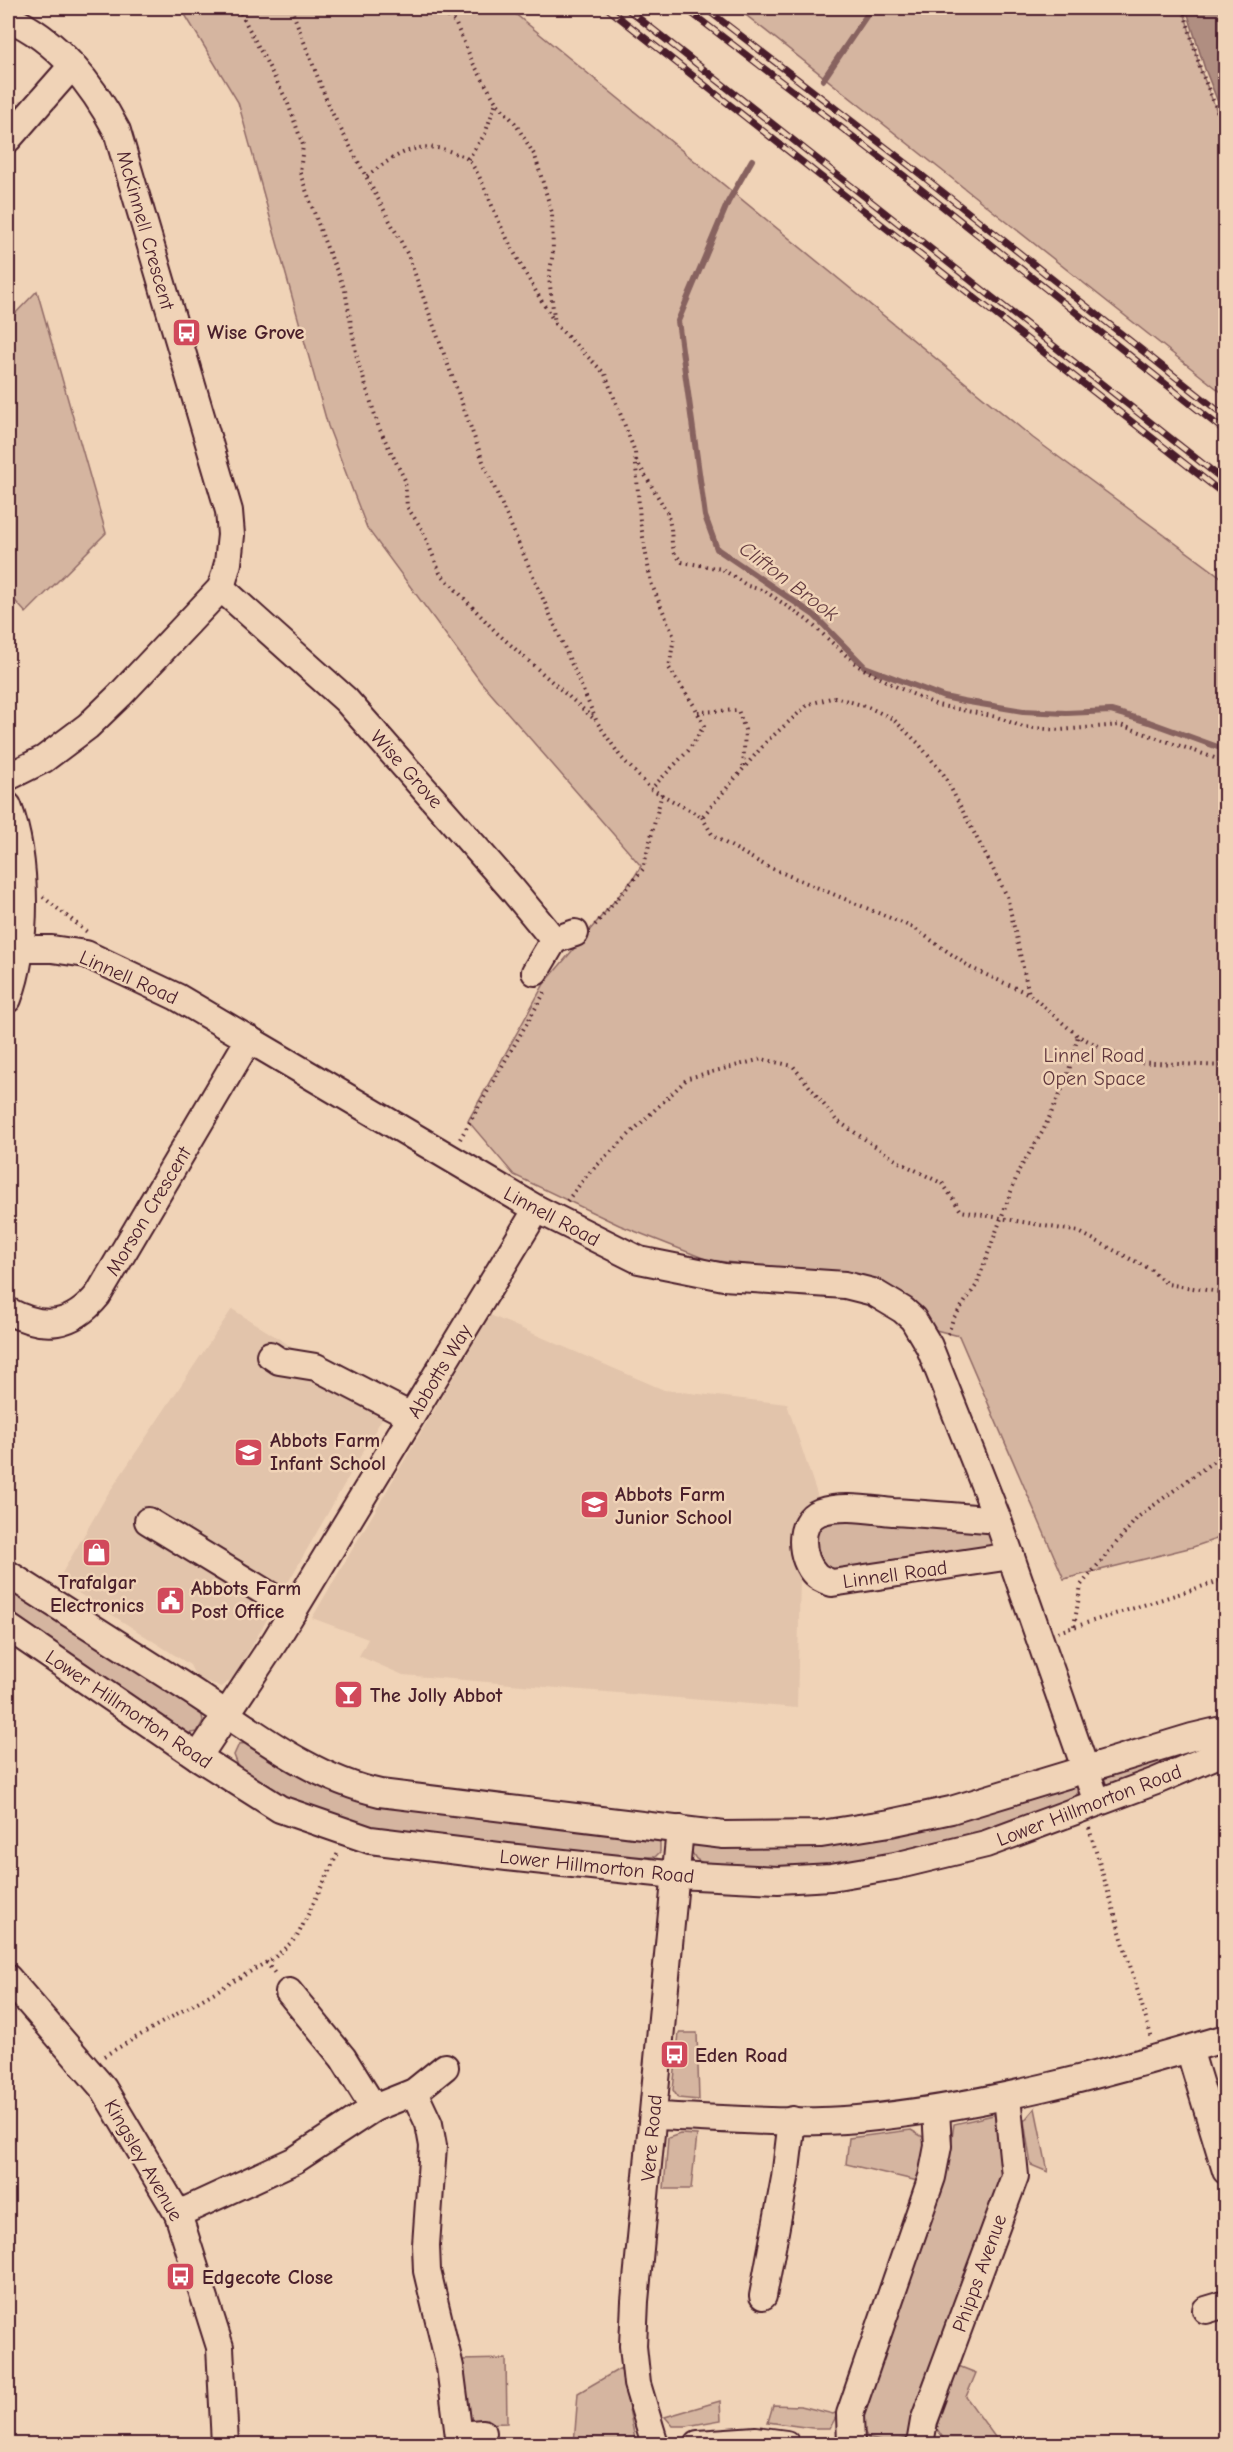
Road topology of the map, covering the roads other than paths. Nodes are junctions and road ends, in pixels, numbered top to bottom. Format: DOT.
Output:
graph roads {
  1 [pos="8,18"];
  2 [pos="72,66"];
  3 [pos="8,139"];
  4 [pos="221,588"];
  5 [pos="8,777"];
  6 [pos="8,806"];
  7 [pos="19,949"];
  8 [pos="535,972"];
  9 [pos="8,999"];
  10 [pos="249,1039"];
  11 [pos="545,1214"];
  12 [pos="8,1311"];
  13 [pos="270,1355"];
  14 [pos="411,1416"];
  15 [pos="998,1520"];
  16 [pos="148,1521"];
  17 [pos="1011,1556"];
  18 [pos="8,1574"];
  19 [pos="297,1605"];
  20 [pos="8,1627"];
  21 [pos="225,1715"];
  22 [pos="1226,1729"];
  23 [pos="1226,1750"];
  24 [pos="198,1757"];
  25 [pos="1086,1769"];
  26 [pos="1090,1805"];
  27 [pos="680,1828"];
  28 [pos="676,1875"];
  29 [pos="8,1978"];
  30 [pos="289,1992"];
  31 [pos="1226,2038"];
  32 [pos="1189,2049"];
  33 [pos="446,2067"];
  34 [pos="414,2092"];
  35 [pos="1007,2097"];
  36 [pos="374,2108"];
  37 [pos="936,2110"];
  38 [pos="653,2116"];
  39 [pos="792,2120"];
  40 [pos="1221,2139"];
  41 [pos="1226,2171"];
  42 [pos="178,2214"];
  43 [pos="763,2296"];
  44 [pos="467,2438"];
  45 [pos="225,2445"];
  46 [pos="655,2445"];
  47 [pos="698,2445"];
  48 [pos="786,2445"];
  49 [pos="851,2445"];
  50 [pos="920,2445"];
  1 -- 2 [label="street, McKinnell Crescent"];
  2 -- 3 [label="street"];
  2 -- 4 [label="street, McKinnell Crescent"];
  4 -- 5 [label="street, McKinnell Crescent"];
  4 -- 8 [label="street, Wise Grove"];
  6 -- 7 [label="street"];
  7 -- 9 [label="street"];
  7 -- 10 [label="street, Linnell Road"];
  10 -- 11 [label="street, Linnell Road"];
  10 -- 12 [label="street, Morson Crescent"];
  11 -- 14 [label="street, Abbotts Way"];
  11 -- 15 [label="street, Linnell Road"];
  13 -- 14 [label="street"];
  14 -- 19 [label="street, Abbotts Way"];
  15 -- 17 [label="street, Linnell Road"];
  15 -- 17 [label="street, Linnell Road"];
  16 -- 19 [label="street"];
  17 -- 25 [label="street, Linnell Road"];
  18 -- 21 [label="street, Lower Hillmorton Road"];
  19 -- 21 [label="street, Abbotts Way"];
  20 -- 24 [label="street, Lower Hillmorton Road"];
  21 -- 24 [label="street, Abbotts Way"];
  21 -- 27 [label="street, Lower Hillmorton Road"];
  22 -- 25 [label="street, Lower Hillmorton Road"];
  23 -- 26 [label="street, Lower Hillmorton Road"];
  24 -- 28 [label="street, Lower Hillmorton Road"];
  25 -- 26 [label="street, Linnell Road"];
  25 -- 27 [label="street, Lower Hillmorton Road"];
  26 -- 28 [label="street, Lower Hillmorton Road"];
  27 -- 28 [label="street, Vere Road"];
  28 -- 38 [label="street, Vere Road"];
  29 -- 42 [label="street, Kingsley Avenue"];
  30 -- 36 [label="street"];
  31 -- 32 [label="street"];
  32 -- 35 [label="street"];
  32 -- 40 [label="street"];
  33 -- 34 [label="street"];
  34 -- 36 [label="street"];
  34 -- 44 [label="street"];
  35 -- 37 [label="street"];
  35 -- 50 [label="street, Phipps Avenue"];
  36 -- 42 [label="street"];
  37 -- 39 [label="street"];
  37 -- 49 [label="street"];
  38 -- 39 [label="street"];
  38 -- 46 [label="street, Vere Road"];
  39 -- 43 [label="street"];
  40 -- 41 [label="street"];
  42 -- 45 [label="street, Kingsley Avenue"];
  47 -- 48 [label="street"];
}
